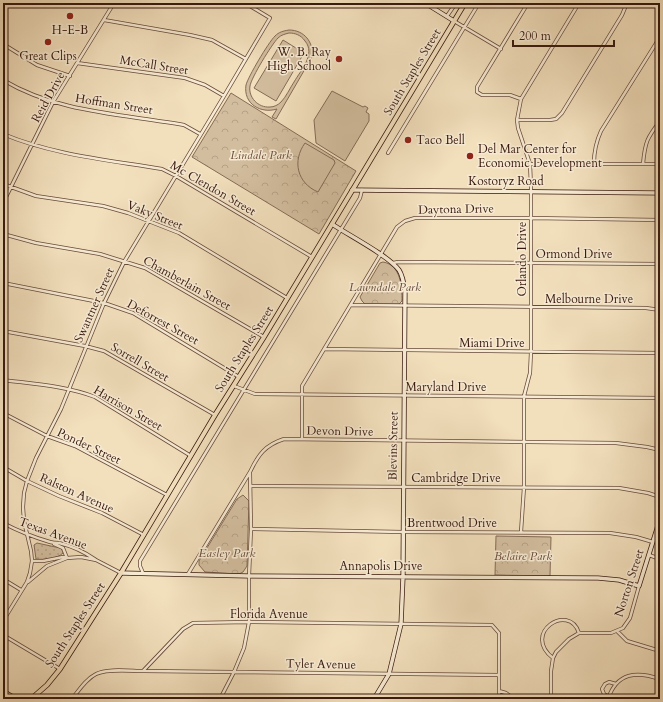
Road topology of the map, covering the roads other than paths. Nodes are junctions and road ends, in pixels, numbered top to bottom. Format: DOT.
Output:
graph roads {
  1 [pos="114,3"];
  2 [pos="245,3"];
  3 [pos="425,3"];
  4 [pos="456,3"];
  5 [pos="466,3"];
  6 [pos="479,3"];
  7 [pos="528,3"];
  8 [pos="579,3"];
  9 [pos="627,3"];
  10 [pos="447,16"];
  11 [pos="104,20"];
  12 [pos="454,21"];
  13 [pos="464,27"];
  14 [pos="660,37"];
  15 [pos="3,44"];
  16 [pos="501,50"];
  17 [pos="246,59"];
  18 [pos="77,63"];
  19 [pos="70,76"];
  20 [pos="3,80"];
  21 [pos="224,96"];
  22 [pos="521,99"];
  23 [pos="53,102"];
  24 [pos="517,120"];
  25 [pos="660,121"];
  26 [pos="3,134"];
  27 [pos="200,134"];
  28 [pos="32,145"];
  29 [pos="388,153"];
  30 [pos="594,163"];
  31 [pos="530,164"];
  32 [pos="643,164"];
  33 [pos="660,164"];
  34 [pos="176,176"];
  35 [pos="3,184"];
  36 [pos="11,187"];
  37 [pos="352,190"];
  38 [pos="362,190"];
  39 [pos="531,191"];
  40 [pos="660,193"];
  41 [pos="3,203"];
  42 [pos="532,218"];
  43 [pos="148,220"];
  44 [pos="660,220"];
  45 [pos="332,224"];
  46 [pos="340,230"];
  47 [pos="3,234"];
  48 [pos="381,255"];
  49 [pos="312,258"];
  50 [pos="124,262"];
  51 [pos="530,263"];
  52 [pos="393,264"];
  53 [pos="660,264"];
  54 [pos="3,283"];
  55 [pos="288,298"];
  56 [pos="104,303"];
  57 [pos="350,305"];
  58 [pos="405,305"];
  59 [pos="531,307"];
  60 [pos="660,310"];
  61 [pos="3,331"];
  62 [pos="264,337"];
  63 [pos="85,346"];
  64 [pos="324,349"];
  65 [pos="406,351"];
  66 [pos="531,352"];
  67 [pos="660,353"];
  68 [pos="239,377"];
  69 [pos="3,380"];
  70 [pos="234,386"];
  71 [pos="68,389"];
  72 [pos="243,390"];
  73 [pos="303,395"];
  74 [pos="404,396"];
  75 [pos="524,396"];
  76 [pos="660,398"];
  77 [pos="3,413"];
  78 [pos="215,416"];
  79 [pos="47,436"];
  80 [pos="302,440"];
  81 [pos="403,441"];
  82 [pos="524,442"];
  83 [pos="660,450"];
  84 [pos="191,456"];
  85 [pos="3,467"];
  86 [pos="250,472"];
  87 [pos="27,481"];
  88 [pos="251,486"];
  89 [pos="403,486"];
  90 [pos="524,487"];
  91 [pos="167,496"];
  92 [pos="660,497"];
  93 [pos="660,519"];
  94 [pos="3,522"];
  95 [pos="251,529"];
  96 [pos="403,532"];
  97 [pos="521,532"];
  98 [pos="27,534"];
  99 [pos="144,535"];
  100 [pos="653,542"];
  101 [pos="52,543"];
  102 [pos="649,556"];
  103 [pos="67,558"];
  104 [pos="660,559"];
  105 [pos="96,560"];
  106 [pos="32,561"];
  107 [pos="121,573"];
  108 [pos="143,574"];
  109 [pos="188,574"];
  110 [pos="249,576"];
  111 [pos="403,576"];
  112 [pos="3,579"];
  113 [pos="27,582"];
  114 [pos="639,586"];
  115 [pos="22,590"];
  116 [pos="3,621"];
  117 [pos="249,622"];
  118 [pos="401,624"];
  119 [pos="617,631"];
  120 [pos="579,633"];
  121 [pos="3,635"];
  122 [pos="660,651"];
  123 [pos="553,658"];
  124 [pos="60,669"];
  125 [pos="144,671"];
  126 [pos="234,672"];
  127 [pos="389,674"];
  128 [pos="499,675"];
  129 [pos="660,679"];
  130 [pos="616,684"];
  131 [pos="3,691"];
  132 [pos="499,691"];
  133 [pos="608,698"];
  134 [pos="16,699"];
  135 [pos="31,699"];
  136 [pos="72,699"];
  137 [pos="220,699"];
  138 [pos="374,699"];
  139 [pos="499,699"];
  140 [pos="514,699"];
  141 [pos="551,699"];
  1 -- 11 [label="street, Reid Drive"];
  2 -- 17 [label="street, Swantner Street"];
  3 -- 10 [label="street"];
  4 -- 10 [label="street"];
  5 -- 12 [label="main road, South Staples Street"];
  6 -- 13 [label="street"];
  7 -- 16 [label="street"];
  8 -- 22 [label="street, Orlando Drive"];
  9 -- 24 [label="street"];
  10 -- 12 [label="street"];
  11 -- 17 [label="street"];
  11 -- 18 [label="street, Reid Drive"];
  12 -- 13 [label="street"];
  12 -- 37 [label="main road, South Staples Street"];
  13 -- 16 [label="street"];
  13 -- 29 [label="street"];
  14 -- 30 [label="street"];
  15 -- 19 [label="street"];
  16 -- 22 [label="street"];
  17 -- 21 [label="street, Swantner Street"];
  18 -- 19 [label="street, Reid Drive"];
  18 -- 21 [label="street, McCall Street"];
  19 -- 23 [label="street, Reid Drive"];
  20 -- 23 [label="street, Hoffman Street"];
  21 -- 27 [label="street, Swantner Street"];
  22 -- 24 [label="street, Orlando Drive"];
  23 -- 27 [label="street, Hoffman Street"];
  23 -- 28 [label="street, Reid Drive"];
  24 -- 31 [label="street, Orlando Drive"];
  25 -- 32 [label="street"];
  26 -- 28 [label="street, Mc Clendon Street"];
  27 -- 34 [label="street, Swantner Street"];
  28 -- 34 [label="street, Mc Clendon Street"];
  28 -- 36 [label="street, Reid Drive"];
  30 -- 31 [label="street"];
  30 -- 32 [label="street"];
  31 -- 39 [label="street, Orlando Drive"];
  32 -- 33 [label="street"];
  34 -- 43 [label="street, Swantner Street"];
  34 -- 49 [label="street, Mc Clendon Street"];
  35 -- 36 [label="street, Vaky Street"];
  36 -- 41 [label="street, Reid Drive"];
  36 -- 43 [label="street, Vaky Street"];
  37 -- 38 [label="street, Kostoryz Road"];
  37 -- 45 [label="main road, South Staples Street"];
  38 -- 39 [label="street, Kostoryz Road"];
  38 -- 46 [label="street"];
  39 -- 40 [label="street, Kostoryz Road"];
  39 -- 42 [label="street, Orlando Drive"];
  42 -- 44 [label="street, Daytona Drive"];
  42 -- 48 [label="street, Daytona Drive"];
  42 -- 51 [label="street, Orlando Drive"];
  43 -- 50 [label="street, Swantner Street"];
  43 -- 55 [label="street, Vaky Street"];
  45 -- 46 [label="street, Blevins Street"];
  45 -- 49 [label="main road, South Staples Street"];
  46 -- 48 [label="street, Blevins Street"];
  46 -- 72 [label="street"];
  47 -- 50 [label="street, Chamberlain Street"];
  48 -- 52 [label="street, Blevins Street"];
  48 -- 57 [label="street, Daytona Drive"];
  49 -- 55 [label="main road, South Staples Street"];
  50 -- 56 [label="street, Swantner Street"];
  50 -- 62 [label="street, Chamberlain Street"];
  51 -- 52 [label="street, Ormond Drive"];
  51 -- 53 [label="street, Ormond Drive"];
  51 -- 59 [label="street, Orlando Drive"];
  52 -- 58 [label="street, Blevins Street"];
  54 -- 56 [label="street, Deforrest Street"];
  55 -- 62 [label="main road, South Staples Street"];
  56 -- 63 [label="street, Swantner Street"];
  56 -- 68 [label="street, Deforrest Street"];
  57 -- 58 [label="street, Melbourne Drive"];
  57 -- 64 [label="street, Daytona Drive"];
  58 -- 59 [label="street, Melbourne Drive"];
  58 -- 65 [label="street, Blevins Street"];
  59 -- 60 [label="street, Melbourne Drive"];
  59 -- 66 [label="street, Orlando Drive"];
  61 -- 63 [label="street, Sorrell Street"];
  62 -- 68 [label="main road, South Staples Street"];
  63 -- 71 [label="street, Swantner Street"];
  63 -- 78 [label="street, Sorrell Street"];
  64 -- 65 [label="street, Miami Drive"];
  64 -- 73 [label="street, Daytona Drive"];
  65 -- 66 [label="street, Miami Drive"];
  65 -- 74 [label="street, Blevins Street"];
  66 -- 67 [label="street, Miami Drive"];
  66 -- 75 [label="street, Orlando Drive"];
  68 -- 70 [label="main road, South Staples Street"];
  69 -- 71 [label="street, Harrison Street"];
  70 -- 72 [label="street, Maryland Drive"];
  70 -- 78 [label="main road, South Staples Street"];
  71 -- 79 [label="street, Swantner Street"];
  71 -- 84 [label="street, Harrison Street"];
  72 -- 73 [label="street, Maryland Drive"];
  72 -- 108 [label="street"];
  73 -- 74 [label="street, Maryland Drive"];
  73 -- 80 [label="street, Daytona Drive"];
  74 -- 75 [label="street, Maryland Drive"];
  74 -- 81 [label="street, Blevins Street"];
  75 -- 76 [label="street, Maryland Drive"];
  75 -- 82 [label="street, Orlando Drive"];
  77 -- 79 [label="street, Ponder Street"];
  78 -- 84 [label="main road, South Staples Street"];
  79 -- 87 [label="street, Swantner Street"];
  79 -- 91 [label="street, Ponder Street"];
  80 -- 81 [label="street, Devon Drive"];
  80 -- 86 [label="street, Devon Drive"];
  81 -- 82 [label="street, Devon Drive"];
  81 -- 89 [label="street, Blevins Street"];
  82 -- 83 [label="street, Devon Drive"];
  82 -- 90 [label="street, Orlando Drive"];
  84 -- 91 [label="main road, South Staples Street"];
  85 -- 87 [label="street, Ralston Avenue"];
  86 -- 88 [label="street"];
  86 -- 109 [label="street, Devon Drive"];
  87 -- 98 [label="street, Swantner Street"];
  87 -- 99 [label="street, Ralston Avenue"];
  88 -- 89 [label="street, Cambridge Drive"];
  88 -- 95 [label="street"];
  89 -- 90 [label="street, Cambridge Drive"];
  89 -- 96 [label="street, Blevins Street"];
  90 -- 92 [label="street, Cambridge Drive"];
  90 -- 97 [label="street, Orlando Drive"];
  91 -- 99 [label="main road, South Staples Street"];
  93 -- 100 [label="street, Norton Street"];
  94 -- 98 [label="street, Texas Avenue"];
  95 -- 96 [label="street, Brentwood Drive"];
  95 -- 110 [label="street"];
  96 -- 97 [label="street, Brentwood Drive"];
  96 -- 111 [label="street, Blevins Street"];
  97 -- 100 [label="street, Brentwood Drive"];
  98 -- 101 [label="street, Texas Avenue"];
  98 -- 106 [label="street, Swantner Street"];
  99 -- 107 [label="main road, South Staples Street"];
  100 -- 102 [label="street, Norton Street"];
  101 -- 103 [label="street"];
  101 -- 105 [label="street, Texas Avenue"];
  102 -- 104 [label="street"];
  102 -- 114 [label="street, Norton Street"];
  103 -- 105 [label="street, Texas Avenue"];
  103 -- 106 [label="street, Texas Avenue"];
  103 -- 113 [label="street, Texas Avenue"];
  105 -- 107 [label="street, Texas Avenue"];
  106 -- 113 [label="street, Swantner Street"];
  107 -- 108 [label="street, Annapolis Drive"];
  107 -- 124 [label="main road, South Staples Street"];
  108 -- 109 [label="street, Annapolis Drive"];
  109 -- 110 [label="street, Annapolis Drive"];
  110 -- 111 [label="street, Annapolis Drive"];
  110 -- 117 [label="street"];
  111 -- 114 [label="street, Annapolis Drive"];
  111 -- 118 [label="street, Blevins Street"];
  112 -- 115 [label="street"];
  113 -- 115 [label="street, Swantner Street"];
  114 -- 119 [label="street, Norton Street"];
  115 -- 116 [label="street, Swantner Street"];
  117 -- 118 [label="street, Florida Avenue"];
  117 -- 125 [label="street, Florida Avenue"];
  117 -- 126 [label="street"];
  118 -- 127 [label="street, Blevins Street"];
  118 -- 128 [label="street, Florida Avenue"];
  119 -- 120 [label="street, Norton Street"];
  119 -- 122 [label="street"];
  120 -- 123 [label="street"];
  120 -- 123 [label="street"];
  121 -- 124 [label="street"];
  123 -- 141 [label="street"];
  124 -- 135 [label="main road, South Staples Street"];
  125 -- 126 [label="street, Tyler Avenue"];
  125 -- 136 [label="street"];
  126 -- 127 [label="street, Tyler Avenue"];
  126 -- 137 [label="street"];
  127 -- 128 [label="street, Tyler Avenue"];
  127 -- 138 [label="street, Blevins Street"];
  128 -- 132 [label="street"];
  129 -- 130 [label="street"];
  130 -- 133 [label="street"];
  130 -- 133 [label="street"];
  131 -- 134 [label="street"];
  132 -- 139 [label="street"];
  132 -- 140 [label="street"];
}
